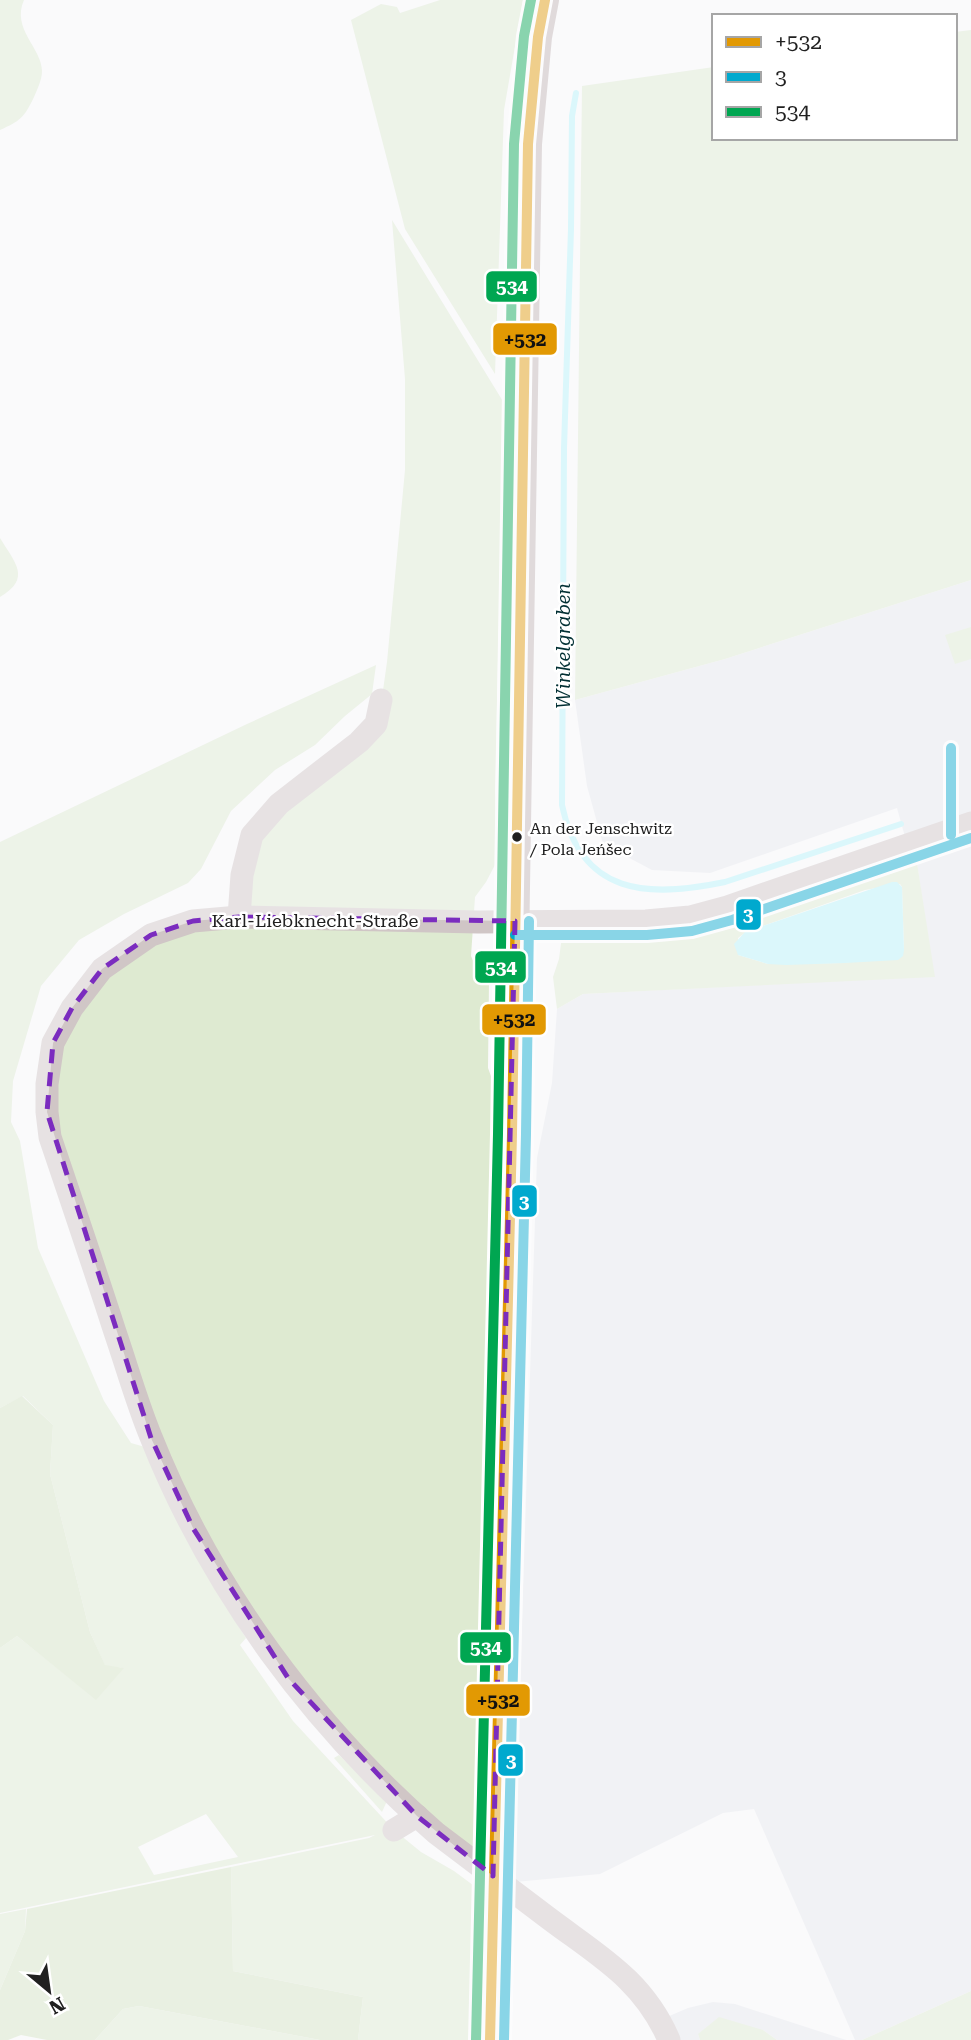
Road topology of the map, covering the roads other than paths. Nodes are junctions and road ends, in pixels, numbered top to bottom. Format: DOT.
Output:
graph roads {
  1 [pos="545,0"];
  2 [pos="381,700"];
  3 [pos="971,823"];
  4 [pos="239,917"];
  5 [pos="515,922"];
  6 [pos="417,1816"];
  7 [pos="394,1830"];
  8 [pos="490,2040"];
  9 [pos="669,2040"];
  1 -- 5 [label="main road"];
  2 -- 4 [label="street"];
  3 -- 5 [label="street, Karl-Liebknecht-Straße"];
  4 -- 5 [label="street, Karl-Liebknecht-Straße"];
  4 -- 6 [label="street, Karl-Liebknecht-Straße"];
  5 -- 8 [label="main road, bridge"];
  6 -- 7 [label="street"];
  6 -- 9 [label="street, Karl-Liebknecht-Straße"];
}
